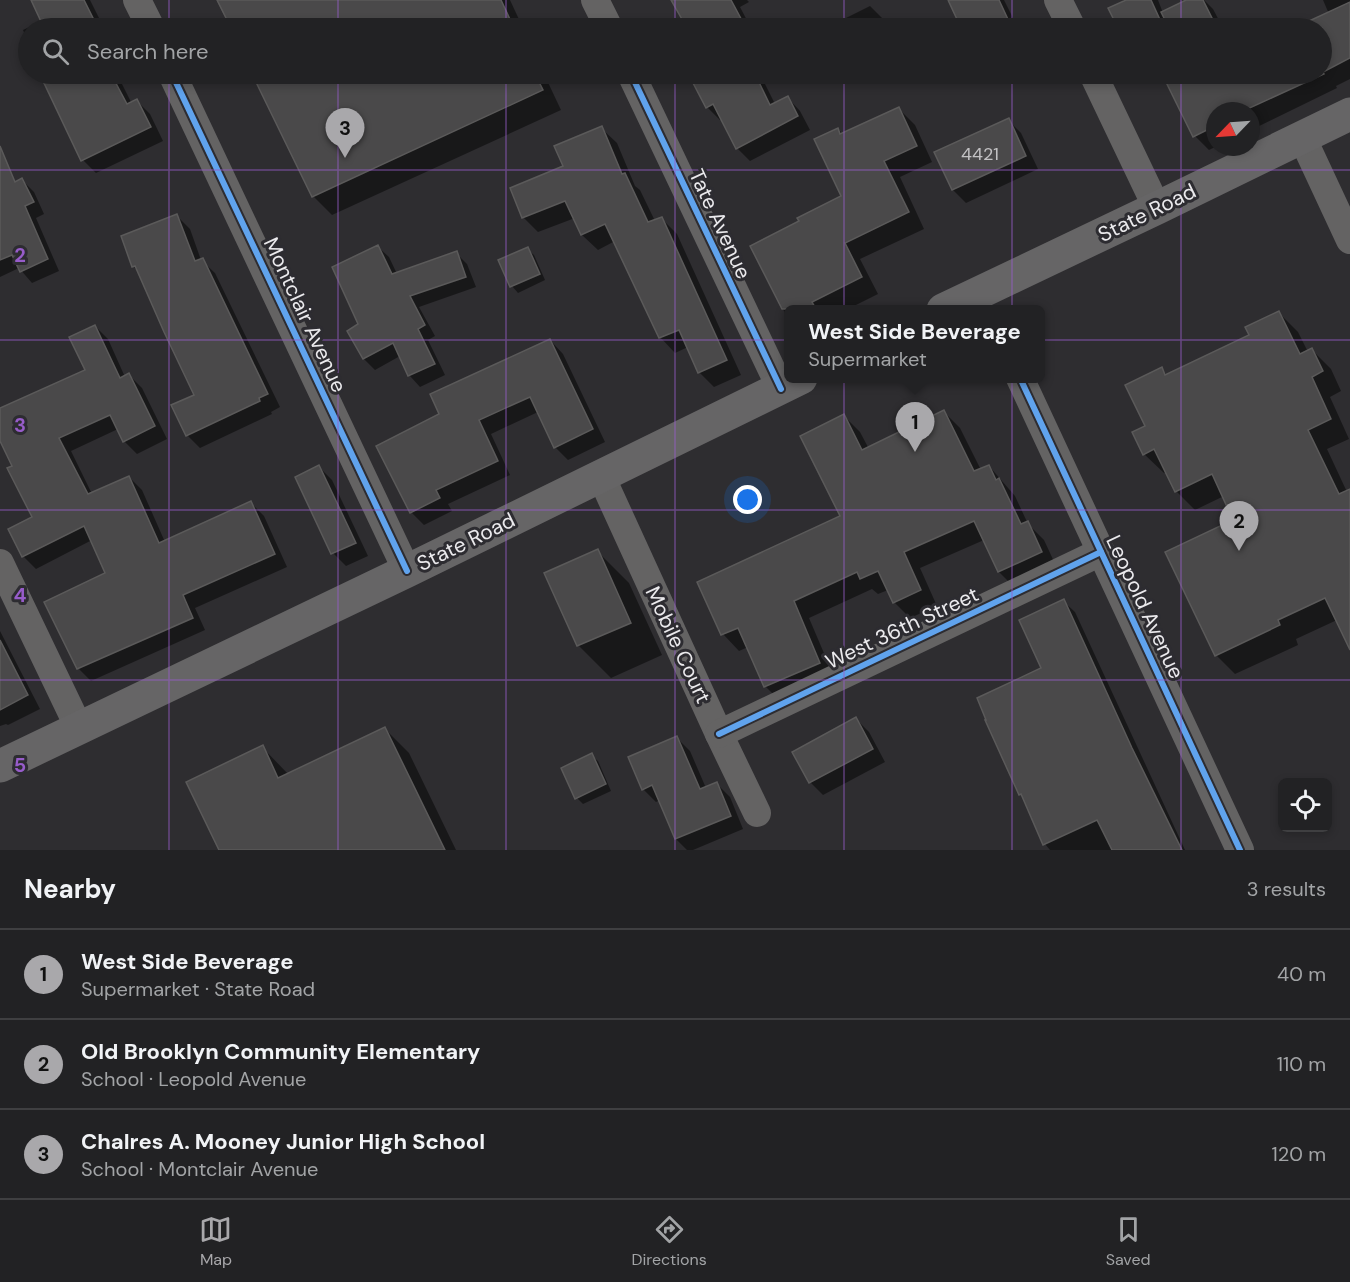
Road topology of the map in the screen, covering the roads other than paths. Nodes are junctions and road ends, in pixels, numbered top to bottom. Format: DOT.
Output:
graph roads {
  1 [pos="137,0"];
  2 [pos="596,0"];
  3 [pos="1058,0"];
  4 [pos="145,18"];
  5 [pos="604,18"];
  6 [pos="1067,18"];
  7 [pos="177,84"];
  8 [pos="636,84"];
  9 [pos="1098,84"];
  10 [pos="1350,114"];
  11 [pos="1302,137"];
  12 [pos="1157,208"];
  13 [pos="1350,240"];
  14 [pos="983,301"];
  15 [pos="963,305"];
  16 [pos="784,370"];
  17 [pos="1022,383"];
  18 [pos="791,384"];
  19 [pos="601,476"];
  20 [pos="1101,552"];
  21 [pos="0,563"];
  22 [pos="407,571"];
  23 [pos="79,729"];
  24 [pos="718,734"];
  25 [pos="0,765"];
  26 [pos="758,813"];
  27 [pos="1240,850"];
  1 -- 4 [label="street"];
  2 -- 5 [label="street"];
  3 -- 6 [label="street"];
  7 -- 22 [label="street, Montclair Avenue"];
  8 -- 16 [label="street, Tate Avenue"];
  9 -- 12 [label="street"];
  10 -- 11 [label="main road, State Road"];
  11 -- 12 [label="main road, State Road"];
  11 -- 13 [label="street"];
  12 -- 14 [label="main road, State Road"];
  14 -- 15 [label="main road, State Road"];
  17 -- 20 [label="street, Leopold Avenue"];
  18 -- 19 [label="main road, State Road"];
  19 -- 22 [label="main road, State Road"];
  19 -- 24 [label="street, Mobile Court"];
  20 -- 24 [label="street, West 36th Street"];
  20 -- 27 [label="street, Leopold Avenue"];
  21 -- 23 [label="street"];
  22 -- 23 [label="main road, State Road"];
  23 -- 25 [label="main road, State Road"];
  24 -- 26 [label="street, Mobile Court"];
}
